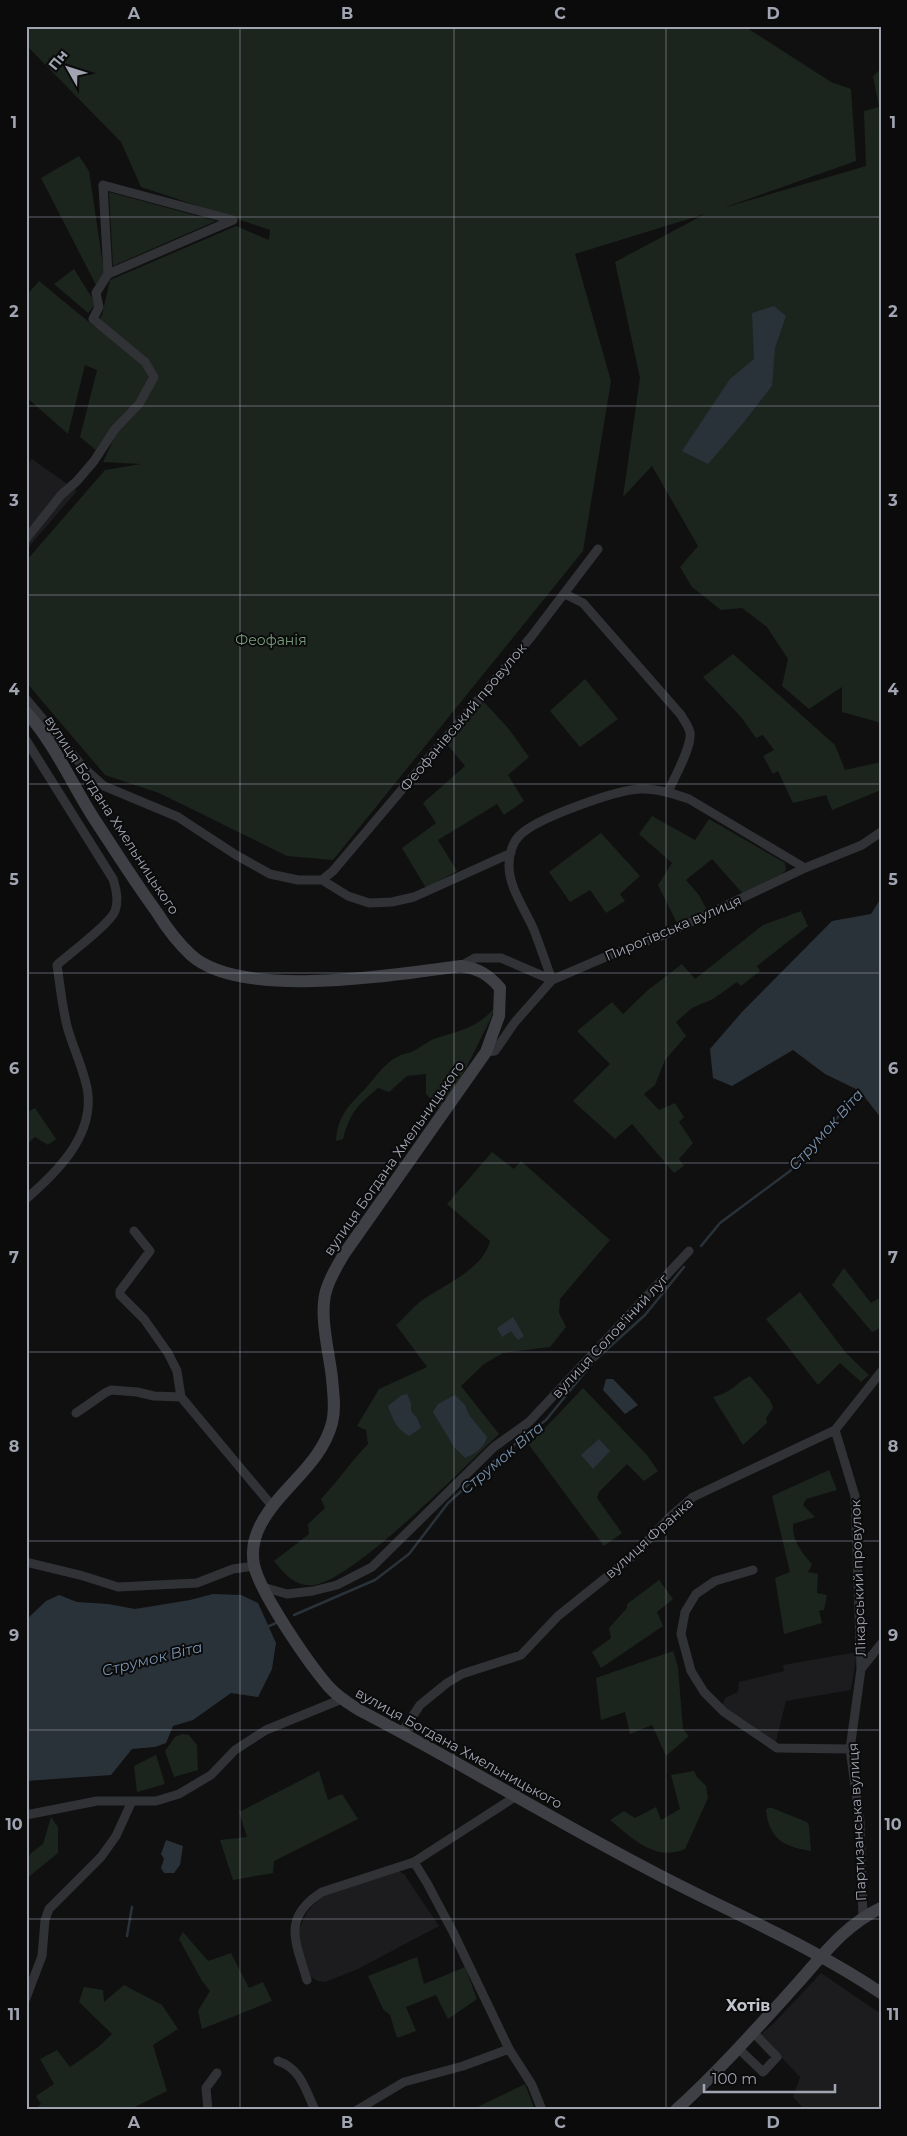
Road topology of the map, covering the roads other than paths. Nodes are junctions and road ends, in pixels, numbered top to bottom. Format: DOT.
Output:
graph roads {
  1 [pos="108,274"];
  2 [pos="26,539"];
  3 [pos="598,549"];
  4 [pos="565,594"];
  5 [pos="26,699"];
  6 [pos="26,712"];
  7 [pos="26,740"];
  8 [pos="668,792"];
  9 [pos="881,832"];
  10 [pos="511,853"];
  11 [pos="805,868"];
  12 [pos="322,880"];
  13 [pos="461,966"];
  14 [pos="552,980"];
  15 [pos="486,1052"];
  16 [pos="26,1199"];
  17 [pos="134,1231"];
  18 [pos="689,1251"];
  19 [pos="881,1372"];
  20 [pos="181,1396"];
  21 [pos="76,1413"];
  22 [pos="835,1430"];
  23 [pos="273,1507"];
  24 [pos="26,1562"];
  25 [pos="254,1566"];
  26 [pos="753,1570"];
  27 [pos="264,1587"];
  28 [pos="881,1644"];
  29 [pos="861,1669"];
  30 [pos="342,1699"];
  31 [pos="402,1732"];
  32 [pos="850,1749"];
  33 [pos="518,1796"];
  34 [pos="132,1801"];
  35 [pos="26,1815"];
  36 [pos="414,1862"];
  37 [pos="881,1908"];
  38 [pos="862,1918"];
  39 [pos="820,1957"];
  40 [pos="308,1980"];
  41 [pos="881,1993"];
  42 [pos="26,1998"];
  43 [pos="752,2032"];
  44 [pos="738,2048"];
  45 [pos="509,2049"];
  46 [pos="278,2060"];
  47 [pos="218,2073"];
  48 [pos="208,2110"];
  49 [pos="315,2110"];
  50 [pos="357,2110"];
  51 [pos="542,2110"];
  52 [pos="676,2110"];
  1 -- 1 [label="street"];
  1 -- 2 [label="street"];
  3 -- 4 [label="street, Феофанівський провулок"];
  4 -- 8 [label="street"];
  4 -- 12 [label="street, Феофанівський провулок"];
  5 -- 12 [label="street"];
  6 -- 13 [label="street, вулиця Богдана Хмельницького"];
  7 -- 16 [label="street"];
  8 -- 10 [label="street"];
  8 -- 11 [label="street"];
  9 -- 11 [label="street, Пирогівська вулиця"];
  10 -- 12 [label="street"];
  10 -- 14 [label="street"];
  11 -- 14 [label="street, Пирогівська вулиця"];
  13 -- 14 [label="street"];
  13 -- 15 [label="street, вулиця Богдана Хмельницького"];
  14 -- 15 [label="street"];
  15 -- 23 [label="street, вулиця Богдана Хмельницького"];
  17 -- 20 [label="street"];
  18 -- 27 [label="street, вулиця Солов'їний луг"];
  19 -- 22 [label="street, вулиця Франка"];
  20 -- 21 [label="street"];
  20 -- 23 [label="street"];
  22 -- 29 [label="street, Лікарський провулок"];
  22 -- 31 [label="street, вулиця Франка"];
  23 -- 25 [label="street, вулиця Богдана Хмельницького"];
  24 -- 25 [label="street"];
  25 -- 27 [label="street, вулиця Богдана Хмельницького"];
  26 -- 32 [label="street"];
  27 -- 30 [label="street, вулиця Богдана Хмельницького"];
  28 -- 29 [label="street"];
  29 -- 32 [label="street, Партизанська вулиця"];
  30 -- 31 [label="street, вулиця Богдана Хмельницького"];
  30 -- 34 [label="street"];
  31 -- 33 [label="street, вулиця Богдана Хмельницького"];
  32 -- 38 [label="street, Партизанська вулиця"];
  33 -- 36 [label="street"];
  33 -- 39 [label="street, вулиця Богдана Хмельницького"];
  34 -- 35 [label="street"];
  34 -- 42 [label="street"];
  36 -- 40 [label="street"];
  36 -- 45 [label="street"];
  37 -- 38 [label="street"];
  38 -- 39 [label="street"];
  39 -- 41 [label="street, вулиця Богдана Хмельницького"];
  39 -- 43 [label="street"];
  43 -- 44 [label="street"];
  43 -- 44 [label="street"];
  44 -- 52 [label="street"];
  45 -- 50 [label="street"];
  45 -- 51 [label="street"];
  46 -- 49 [label="street"];
  47 -- 48 [label="street"];
}
